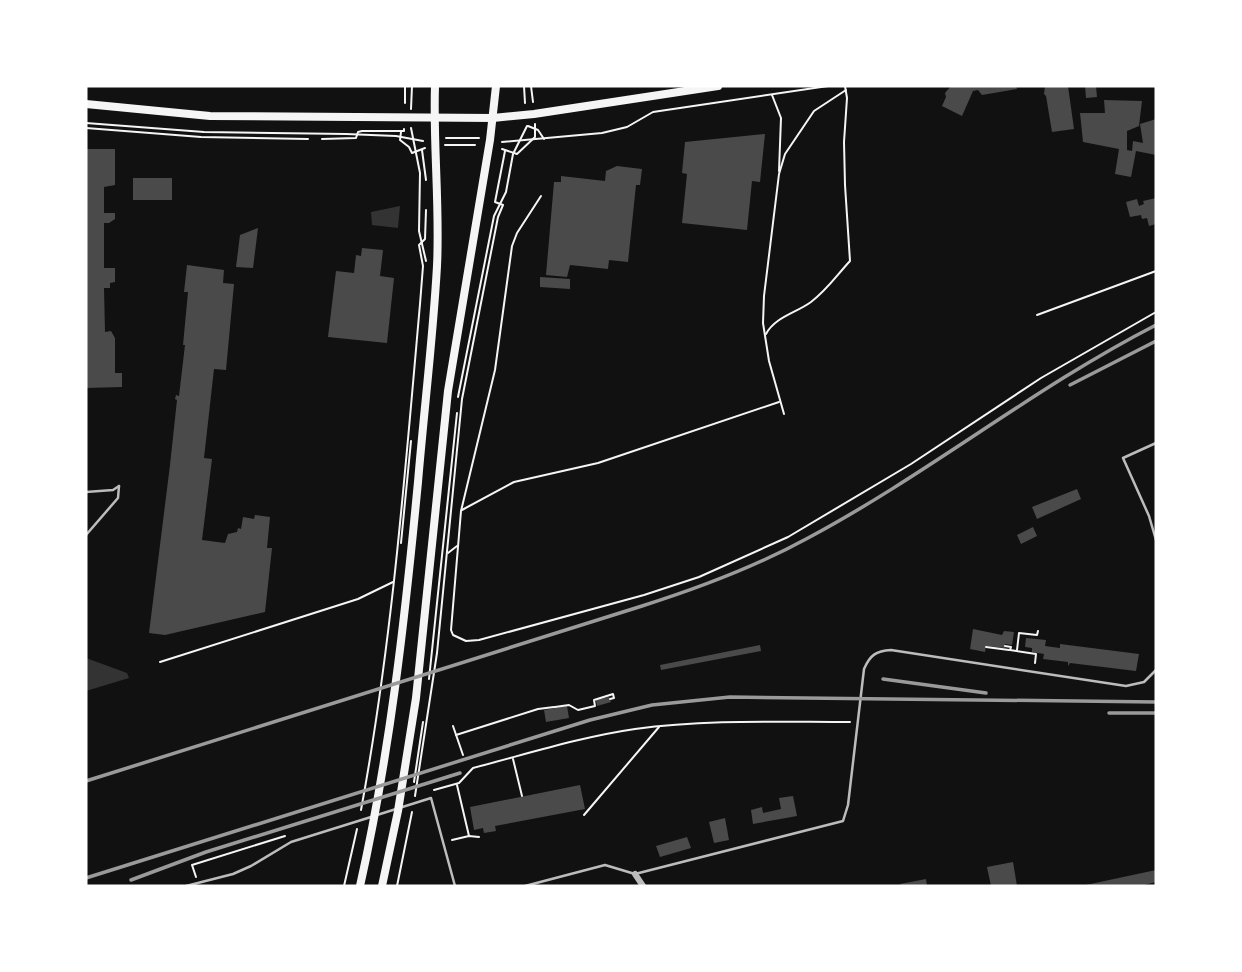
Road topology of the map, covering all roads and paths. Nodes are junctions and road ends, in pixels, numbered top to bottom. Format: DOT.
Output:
graph roads {
  1 [pos="405,86"];
  2 [pos="412,86"];
  3 [pos="435,86"];
  4 [pos="495,86"];
  5 [pos="524,86"];
  6 [pos="531,86"];
  7 [pos="718,86"];
  8 [pos="828,86"];
  9 [pos="845,88"];
  10 [pos="772,94"];
  11 [pos="405,103"];
  12 [pos="533,103"];
  13 [pos="86,104"];
  14 [pos="411,104"];
  15 [pos="525,104"];
  16 [pos="434,117"];
  17 [pos="494,118"];
  18 [pos="86,123"];
  19 [pos="535,124"];
  20 [pos="86,128"];
  21 [pos="411,129"];
  22 [pos="535,129"];
  23 [pos="357,135"];
  24 [pos="401,137"];
  25 [pos="442,138"];
  26 [pos="477,138"];
  27 [pos="308,139"];
  28 [pos="322,139"];
  29 [pos="544,139"];
  30 [pos="533,140"];
  31 [pos="412,141"];
  32 [pos="424,141"];
  33 [pos="520,141"];
  34 [pos="502,142"];
  35 [pos="444,145"];
  36 [pos="475,145"];
  37 [pos="416,152"];
  38 [pos="513,154"];
  39 [pos="779,174"];
  40 [pos="426,183"];
  41 [pos="541,196"];
  42 [pos="499,204"];
  43 [pos="427,205"];
  44 [pos="422,241"];
  45 [pos="1156,271"];
  46 [pos="424,304"];
  47 [pos="1156,312"];
  48 [pos="1037,314"];
  49 [pos="765,335"];
  50 [pos="780,401"];
  51 [pos="784,414"];
  52 [pos="456,426"];
  53 [pos="1156,443"];
  54 [pos="86,492"];
  55 [pos="461,511"];
  56 [pos="86,535"];
  57 [pos="1156,540"];
  58 [pos="458,544"];
  59 [pos="440,557"];
  60 [pos="397,580"];
  61 [pos="1038,631"];
  62 [pos="986,647"];
  63 [pos="1004,648"];
  64 [pos="1016,651"];
  65 [pos="1002,659"];
  66 [pos="160,662"];
  67 [pos="1035,664"];
  68 [pos="1156,670"];
  69 [pos="610,699"];
  70 [pos="858,722"];
  71 [pos="453,726"];
  72 [pos="660,726"];
  73 [pos="604,734"];
  74 [pos="456,735"];
  75 [pos="463,755"];
  76 [pos="513,758"];
  77 [pos="456,784"];
  78 [pos="522,796"];
  79 [pos="414,802"];
  80 [pos="412,811"];
  81 [pos="363,812"];
  82 [pos="584,815"];
  83 [pos="469,836"];
  84 [pos="479,837"];
  85 [pos="444,842"];
  86 [pos="635,874"];
  87 [pos="186,886"];
  88 [pos="344,886"];
  89 [pos="348,886"];
  90 [pos="360,886"];
  91 [pos="382,886"];
  92 [pos="397,886"];
  93 [pos="455,886"];
  94 [pos="525,886"];
  95 [pos="643,886"];
  1 -- 11 [label="path"];
  2 -- 14 [label="path"];
  3 -- 16 [label="main road"];
  4 -- 17 [label="main road"];
  5 -- 15 [label="path"];
  6 -- 12 [label="path"];
  7 -- 17 [label="main road"];
  8 -- 10 [label="path"];
  9 -- 39 [label="path"];
  9 -- 49 [label="path"];
  10 -- 29 [label="path"];
  10 -- 39 [label="path"];
  13 -- 16 [label="main road"];
  16 -- 17 [label="main road"];
  16 -- 90 [label="main road"];
  17 -- 91 [label="main road"];
  18 -- 23 [label="path"];
  19 -- 22 [label="path"];
  20 -- 27 [label="path"];
  21 -- 31 [label="path"];
  22 -- 29 [label="path"];
  22 -- 30 [label="path"];
  22 -- 33 [label="path"];
  23 -- 24 [label="path"];
  23 -- 24 [label="path"];
  23 -- 28 [label="path"];
  24 -- 31 [label="path"];
  24 -- 37 [label="path"];
  25 -- 26 [label="path"];
  29 -- 30 [label="path"];
  30 -- 33 [label="path"];
  30 -- 38 [label="path"];
  31 -- 32 [label="path"];
  31 -- 37 [label="path"];
  33 -- 34 [label="path"];
  33 -- 38 [label="path"];
  35 -- 36 [label="path"];
  37 -- 40 [label="path"];
  37 -- 44 [label="path"];
  38 -- 42 [label="path"];
  38 -- 42 [label="path"];
  39 -- 49 [label="path"];
  41 -- 55 [label="path"];
  42 -- 52 [label="path"];
  42 -- 79 [label="path"];
  43 -- 44 [label="path"];
  44 -- 46 [label="path"];
  44 -- 81 [label="path"];
  45 -- 48 [label="path"];
  47 -- 58 [label="path"];
  49 -- 50 [label="path"];
  50 -- 51 [label="path"];
  50 -- 55 [label="path"];
  53 -- 57 [label="lane"];
  54 -- 56 [label="lane"];
  55 -- 58 [label="path"];
  58 -- 59 [label="path"];
  60 -- 66 [label="path"];
  61 -- 64 [label="path"];
  62 -- 63 [label="path"];
  63 -- 64 [label="path"];
  63 -- 65 [label="path"];
  64 -- 67 [label="path"];
  68 -- 70 [label="lane"];
  69 -- 74 [label="path"];
  70 -- 72 [label="path"];
  70 -- 86 [label="lane"];
  71 -- 74 [label="path"];
  72 -- 73 [label="path"];
  72 -- 82 [label="path"];
  74 -- 75 [label="path"];
  76 -- 78 [label="path"];
  77 -- 83 [label="path"];
  80 -- 92 [label="path"];
  83 -- 84 [label="path"];
  83 -- 85 [label="path"];
  85 -- 87 [label="lane"];
  85 -- 93 [label="lane"];
  86 -- 94 [label="lane"];
  86 -- 95 [label="street"];
  88 -- 89 [label="path"];
}
